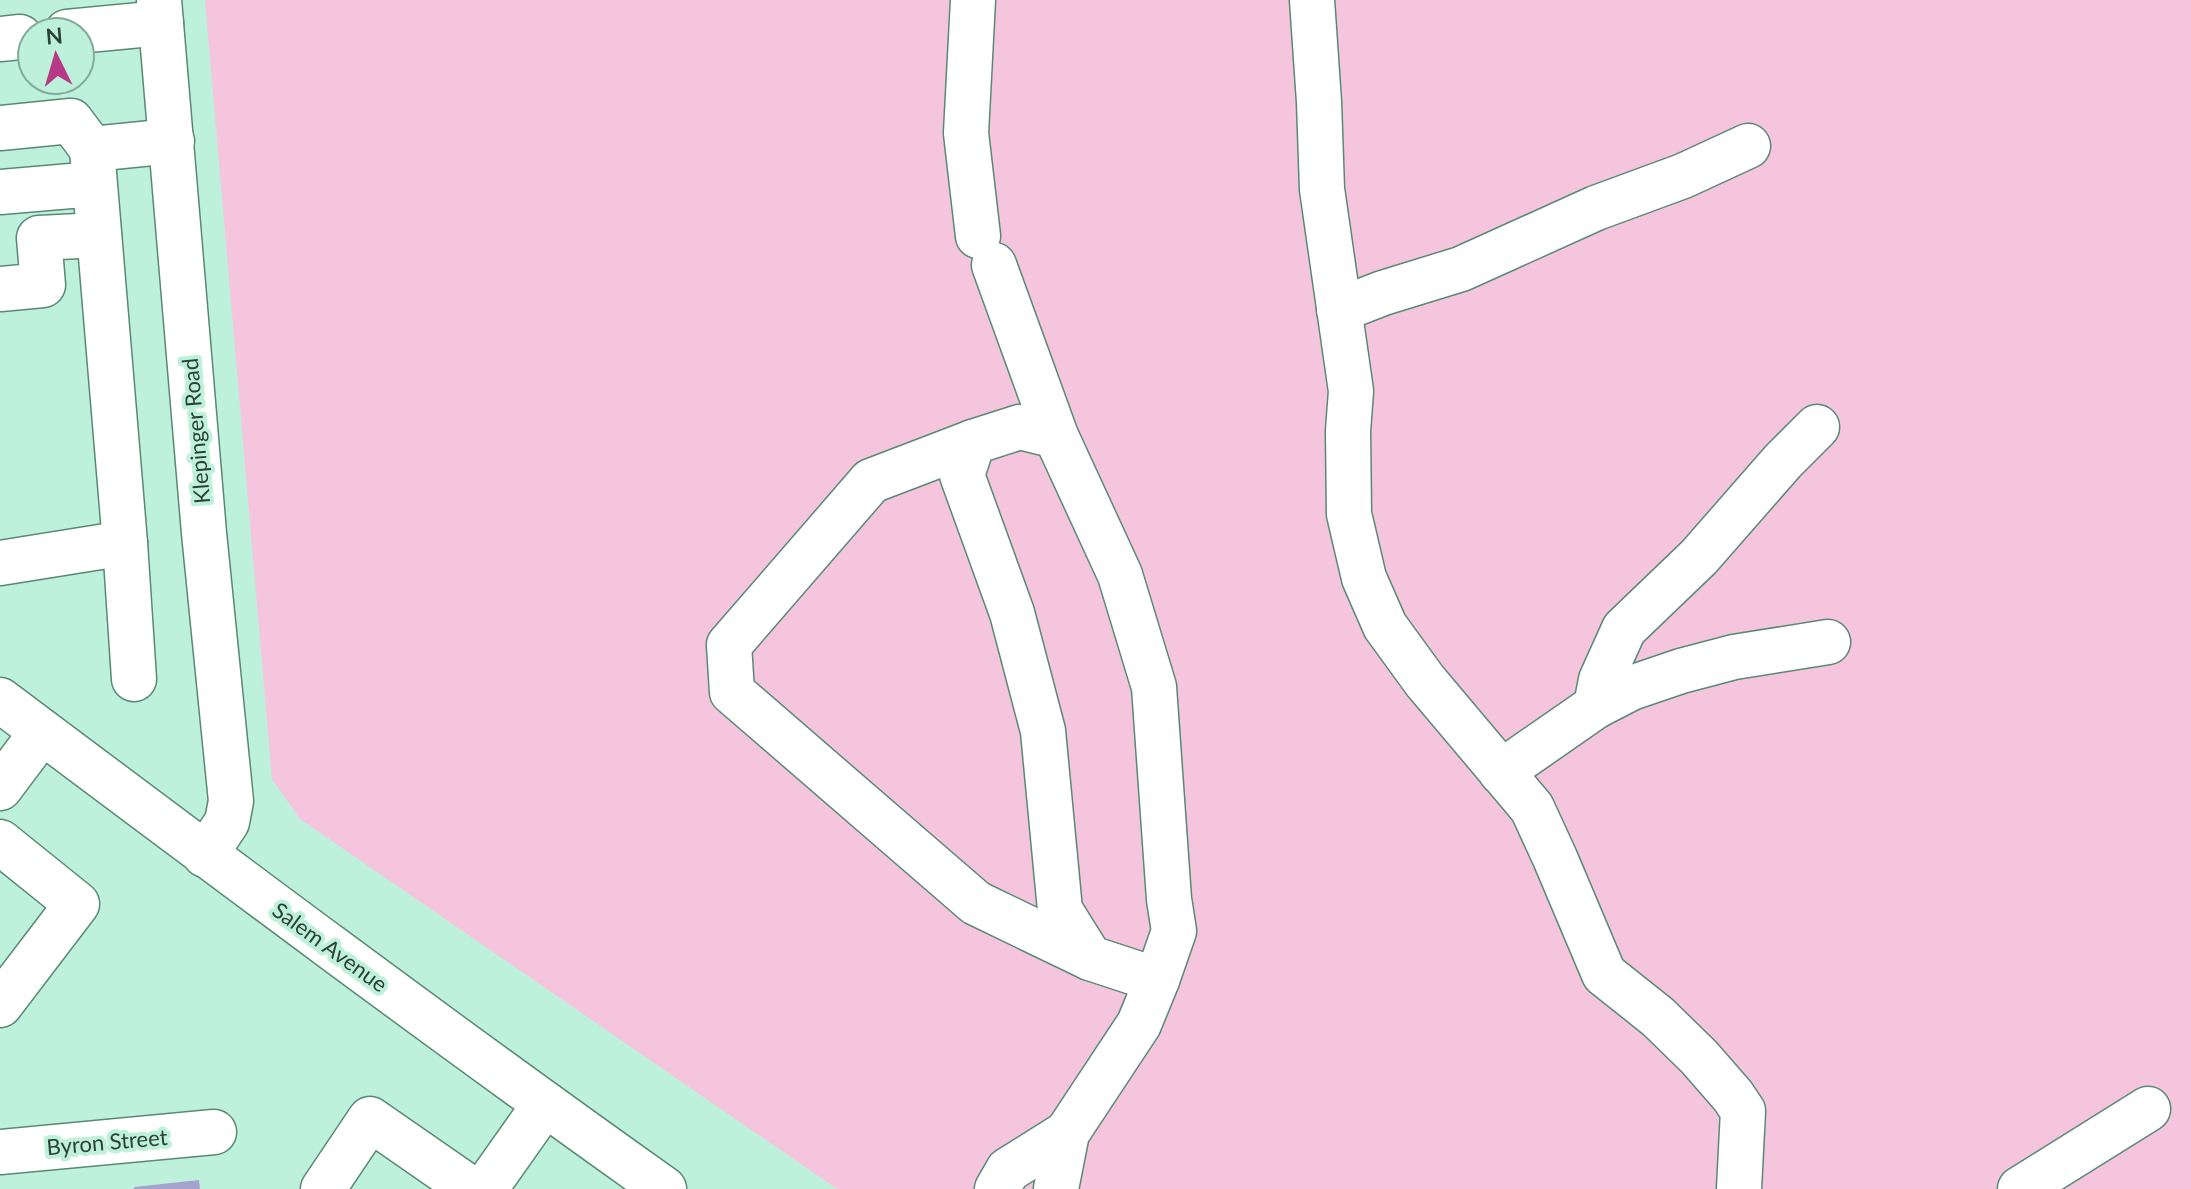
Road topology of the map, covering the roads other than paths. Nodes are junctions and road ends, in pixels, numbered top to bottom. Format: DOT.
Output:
graph roads {
  1 [pos="973,0"];
  2 [pos="1312,0"];
  3 [pos="160,12"];
  4 [pos="96,26"];
  5 [pos="0,128"];
  6 [pos="172,141"];
  7 [pos="1748,146"];
  8 [pos="93,166"];
  9 [pos="0,192"];
  10 [pos="99,235"];
  11 [pos="0,289"];
  12 [pos="1339,310"];
  13 [pos="1817,427"];
  14 [pos="1056,436"];
  15 [pos="973,442"];
  16 [pos="125,543"];
  17 [pos="0,563"];
  18 [pos="1828,642"];
  19 [pos="134,679"];
  20 [pos="0,700"];
  21 [pos="1596,706"];
  22 [pos="42,732"];
  23 [pos="1501,772"];
  24 [pos="0,788"];
  25 [pos="0,842"];
  26 [pos="205,855"];
  27 [pos="1090,958"];
  28 [pos="1157,980"];
  29 [pos="0,1005"];
  30 [pos="545,1104"];
  31 [pos="2148,1109"];
  32 [pos="214,1132"];
  33 [pos="1067,1133"];
  34 [pos="0,1152"];
  35 [pos="323,1189"];
  36 [pos="471,1189"];
  37 [pos="485,1189"];
  38 [pos="664,1189"];
  39 [pos="997,1189"];
  40 [pos="1056,1189"];
  41 [pos="1739,1189"];
  42 [pos="2020,1189"];
  1 -- 14 [label="street"];
  2 -- 12 [label="street"];
  3 -- 4 [label="street"];
  3 -- 6 [label="street, Klepinger Road"];
  5 -- 8 [label="street"];
  6 -- 8 [label="street"];
  6 -- 26 [label="street, Klepinger Road"];
  7 -- 12 [label="street"];
  8 -- 9 [label="street"];
  8 -- 10 [label="street"];
  10 -- 11 [label="street"];
  10 -- 16 [label="street"];
  12 -- 23 [label="street"];
  13 -- 21 [label="street"];
  14 -- 15 [label="street"];
  14 -- 28 [label="street"];
  15 -- 27 [label="street"];
  15 -- 27 [label="street"];
  16 -- 17 [label="street"];
  16 -- 19 [label="street"];
  18 -- 21 [label="street"];
  20 -- 22 [label="street, Salem Avenue"];
  21 -- 23 [label="street"];
  22 -- 24 [label="street"];
  22 -- 26 [label="street, Salem Avenue"];
  23 -- 41 [label="street"];
  25 -- 29 [label="street"];
  26 -- 30 [label="street, Salem Avenue"];
  27 -- 28 [label="street"];
  28 -- 33 [label="street"];
  30 -- 37 [label="street"];
  30 -- 38 [label="street, Salem Avenue"];
  31 -- 42 [label="street"];
  32 -- 34 [label="street, Byron Street"];
  33 -- 39 [label="street"];
  33 -- 40 [label="street"];
  35 -- 36 [label="street"];
}
